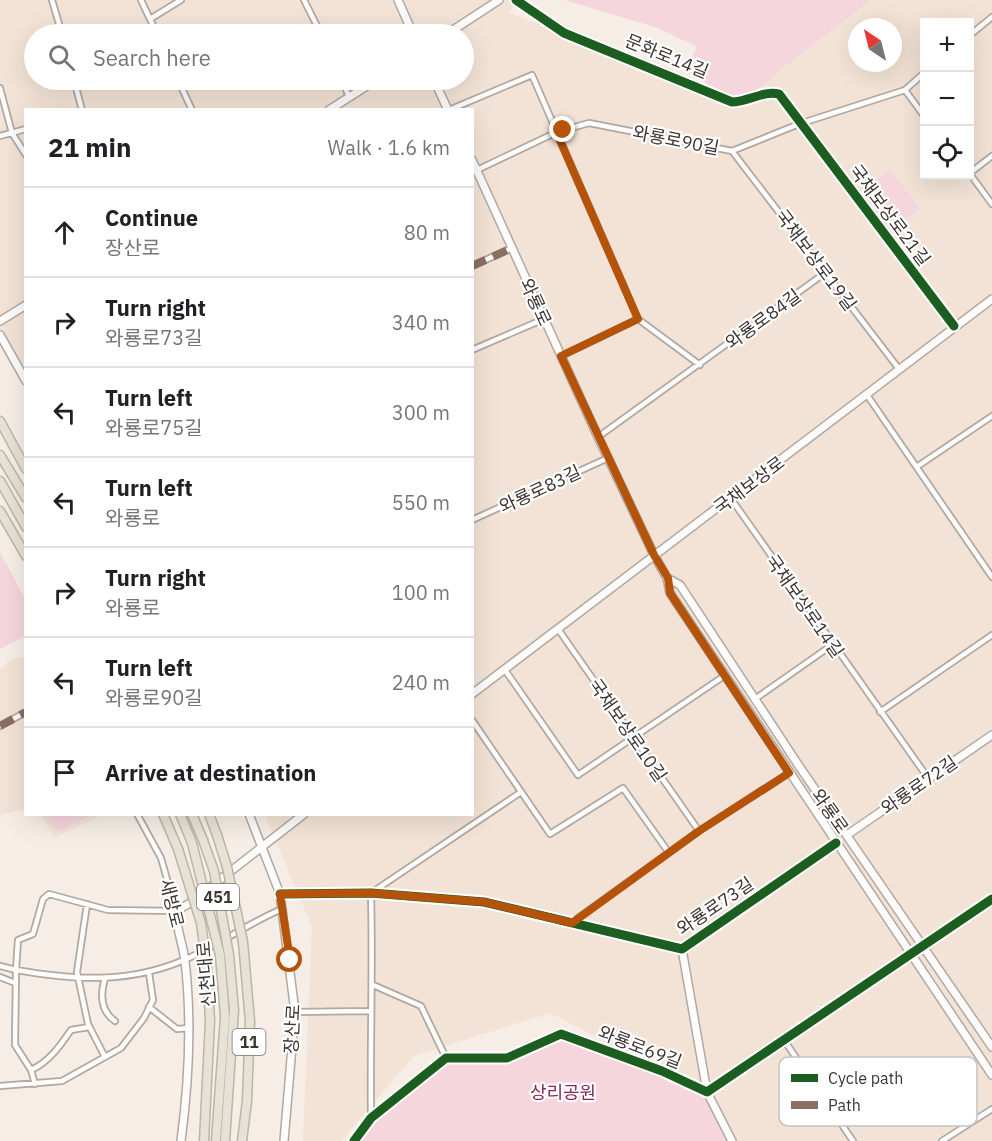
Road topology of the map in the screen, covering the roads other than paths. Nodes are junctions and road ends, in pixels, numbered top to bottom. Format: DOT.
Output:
graph roads {
  1 [pos="52,0"];
  2 [pos="141,0"];
  3 [pos="181,0"];
  4 [pos="304,0"];
  5 [pos="398,0"];
  6 [pos="499,0"];
  7 [pos="516,0"];
  8 [pos="992,16"];
  9 [pos="150,19"];
  10 [pos="59,24"];
  11 [pos="152,24"];
  12 [pos="316,24"];
  13 [pos="409,24"];
  14 [pos="462,24"];
  15 [pos="974,31"];
  16 [pos="920,76"];
  17 [pos="0,88"];
  18 [pos="77,90"];
  19 [pos="183,90"];
  20 [pos="347,90"];
  21 [pos="361,90"];
  22 [pos="439,90"];
  23 [pos="904,90"];
  24 [pos="350,97"];
  25 [pos="81,108"];
  26 [pos="191,108"];
  27 [pos="332,108"];
  28 [pos="448,108"];
  29 [pos="454,108"];
  30 [pos="920,111"];
  31 [pos="800,124"];
  32 [pos="24,130"];
  33 [pos="557,132"];
  34 [pos="12,133"];
  35 [pos="0,136"];
  36 [pos="732,151"];
  37 [pos="24,152"];
  38 [pos="992,156"];
  39 [pos="474,164"];
  40 [pos="477,170"];
  41 [pos="974,170"];
  42 [pos="974,180"];
  43 [pos="992,204"];
  44 [pos="512,248"];
  45 [pos="474,265"];
  46 [pos="825,273"];
  47 [pos="992,299"];
  48 [pos="24,305"];
  49 [pos="544,319"];
  50 [pos="638,319"];
  51 [pos="0,321"];
  52 [pos="954,326"];
  53 [pos="0,335"];
  54 [pos="474,349"];
  55 [pos="561,356"];
  56 [pos="700,365"];
  57 [pos="899,369"];
  58 [pos="24,377"];
  59 [pos="867,395"];
  60 [pos="992,416"];
  61 [pos="0,421"];
  62 [pos="598,437"];
  63 [pos="0,455"];
  64 [pos="608,458"];
  65 [pos="24,465"];
  66 [pos="918,466"];
  67 [pos="0,481"];
  68 [pos="24,495"];
  69 [pos="732,500"];
  70 [pos="0,511"];
  71 [pos="474,519"];
  72 [pos="24,524"];
  73 [pos="24,553"];
  74 [pos="654,555"];
  75 [pos="992,577"];
  76 [pos="668,578"];
  77 [pos="558,629"];
  78 [pos="992,635"];
  79 [pos="832,645"];
  80 [pos="505,670"];
  81 [pos="724,676"];
  82 [pos="474,693"];
  83 [pos="755,699"];
  84 [pos="880,712"];
  85 [pos="24,713"];
  86 [pos="474,723"];
  87 [pos="0,726"];
  88 [pos="992,735"];
  89 [pos="633,737"];
  90 [pos="789,773"];
  91 [pos="928,778"];
  92 [pos="521,792"];
  93 [pos="138,816"];
  94 [pos="164,816"];
  95 [pos="181,816"];
  96 [pos="193,816"];
  97 [pos="210,816"];
  98 [pos="250,816"];
  99 [pos="301,816"];
  100 [pos="699,831"];
  101 [pos="847,836"];
  102 [pos="836,843"];
  103 [pos="262,845"];
  104 [pos="669,853"];
  105 [pos="371,893"];
  106 [pos="280,894"];
  107 [pos="992,899"];
  108 [pos="87,904"];
  109 [pos="282,909"];
  110 [pos="176,911"];
  111 [pos="572,923"];
  112 [pos="922,948"];
  113 [pos="682,949"];
  114 [pos="225,955"];
  115 [pos="911,956"];
  116 [pos="185,960"];
  117 [pos="0,966"];
  118 [pos="16,970"];
  119 [pos="148,973"];
  120 [pos="0,977"];
  121 [pos="105,978"];
  122 [pos="80,979"];
  123 [pos="15,984"];
  124 [pos="373,985"];
  125 [pos="150,1007"];
  126 [pos="370,1011"];
  127 [pos="295,1012"];
  128 [pos="115,1021"];
  129 [pos="89,1027"];
  130 [pos="190,1028"];
  131 [pos="784,1040"];
  132 [pos="992,1047"];
  133 [pos="105,1057"];
  134 [pos="796,1057"];
  135 [pos="446,1058"];
  136 [pos="31,1070"];
  137 [pos="992,1075"];
  138 [pos="35,1084"];
  139 [pos="0,1086"];
  140 [pos="707,1092"];
  141 [pos="992,1109"];
  142 [pos="371,1118"];
  143 [pos="977,1119"];
  144 [pos="844,1126"];
  145 [pos="965,1126"];
  146 [pos="182,1141"];
  147 [pos="204,1141"];
  148 [pos="216,1141"];
  149 [pos="225,1141"];
  150 [pos="242,1141"];
  151 [pos="284,1141"];
  152 [pos="354,1141"];
  153 [pos="732,1141"];
  154 [pos="854,1141"];
  155 [pos="942,1141"];
  1 -- 10 [label="street"];
  2 -- 9 [label="street"];
  3 -- 9 [label="street"];
  4 -- 12 [label="street"];
  5 -- 13 [label="main road"];
  6 -- 14 [label="main road"];
  7 -- 31 [label="street, 문화로14길"];
  8 -- 15 [label="street"];
  9 -- 11 [label="street"];
  16 -- 23 [label="street, 와룡로90길"];
  17 -- 34 [label="street"];
  18 -- 25 [label="street"];
  19 -- 26 [label="street"];
  20 -- 24 [label="street"];
  21 -- 24 [label="main road"];
  22 -- 28 [label="main road"];
  23 -- 30 [label="street"];
  23 -- 31 [label="street, 와룡로90길"];
  24 -- 27 [label="main road"];
  29 -- 33 [label="street"];
  31 -- 36 [label="street, 와룡로90길"];
  31 -- 52 [label="street, 국채보상로21길"];
  32 -- 34 [label="street"];
  33 -- 36 [label="street, 와룡로90길"];
  33 -- 40 [label="street, 와룡로90길"];
  33 -- 50 [label="street"];
  34 -- 35 [label="street"];
  34 -- 37 [label="street"];
  36 -- 46 [label="street, 국채보상로19길"];
  38 -- 41 [label="street"];
  39 -- 40 [label="main road, 와룡로"];
  40 -- 44 [label="main road, 와룡로"];
  42 -- 43 [label="street"];
  44 -- 45 [label="street"];
  44 -- 49 [label="main road, 와룡로"];
  46 -- 56 [label="street, 와룡로84길"];
  46 -- 57 [label="street, 국채보상로19길"];
  47 -- 52 [label="main road, 국채보상로"];
  48 -- 51 [label="main road"];
  49 -- 54 [label="street"];
  49 -- 55 [label="main road, 와룡로"];
  50 -- 55 [label="street"];
  50 -- 56 [label="street"];
  52 -- 57 [label="main road, 국채보상로"];
  53 -- 58 [label="main road"];
  55 -- 62 [label="main road, 와룡로"];
  56 -- 62 [label="street, 와룡로84길"];
  57 -- 59 [label="main road, 국채보상로"];
  59 -- 66 [label="street"];
  59 -- 69 [label="main road, 국채보상로"];
  60 -- 66 [label="street"];
  61 -- 65 [label="highway"];
  62 -- 64 [label="main road, 와룡로"];
  63 -- 68 [label="highway"];
  64 -- 71 [label="street, 와룡로83길"];
  64 -- 74 [label="main road, 와룡로"];
  66 -- 75 [label="street"];
  67 -- 72 [label="highway"];
  69 -- 74 [label="main road, 국채보상로"];
  69 -- 79 [label="street, 국채보상로14길"];
  70 -- 73 [label="highway"];
  74 -- 76 [label="main road, 와룡로"];
  74 -- 77 [label="main road, 국채보상로"];
  76 -- 81 [label="main road, 와룡로"];
  76 -- 83 [label="main road, 와룡로"];
  77 -- 80 [label="main road, 국채보상로"];
  77 -- 89 [label="street, 국채보상로10길"];
  78 -- 84 [label="street"];
  79 -- 83 [label="street"];
  79 -- 84 [label="street, 국채보상로14길"];
  80 -- 82 [label="main road, 국채보상로"];
  80 -- 89 [label="street"];
  81 -- 89 [label="street"];
  81 -- 90 [label="main road, 와룡로"];
  83 -- 101 [label="main road, 와룡로"];
  84 -- 91 [label="street, 국채보상로14길"];
  85 -- 87 [label="street"];
  86 -- 92 [label="street"];
  88 -- 91 [label="main road, 와룡로72길"];
  89 -- 100 [label="street, 국채보상로10길"];
  90 -- 100 [label="street"];
  90 -- 102 [label="main road, 와룡로"];
  91 -- 101 [label="main road, 와룡로72길"];
  92 -- 104 [label="street"];
  92 -- 105 [label="street"];
  93 -- 110 [label="street, 새방로"];
  94 -- 147 [label="highway, 신천대로 / 11, bridge"];
  95 -- 114 [label="highway, 451, bridge"];
  96 -- 114 [label="highway, 451, bridge"];
  97 -- 150 [label="highway, 11, bridge"];
  98 -- 103 [label="main road, 장산로"];
  99 -- 103 [label="main road"];
  100 -- 104 [label="street"];
  101 -- 112 [label="main road, 와룡로"];
  102 -- 113 [label="main road, 와룡로73길"];
  102 -- 115 [label="main road, 와룡로"];
  103 -- 106 [label="main road, 장산로"];
  103 -- 110 [label="main road"];
  104 -- 111 [label="street"];
  105 -- 106 [label="main road, 와룡로73길"];
  105 -- 111 [label="main road, 와룡로73길"];
  105 -- 124 [label="street"];
  106 -- 109 [label="main road, 장산로"];
  107 -- 112 [label="street"];
  108 -- 110 [label="street"];
  108 -- 118 [label="street"];
  108 -- 122 [label="street"];
  109 -- 116 [label="street"];
  109 -- 127 [label="main road, 장산로"];
  110 -- 116 [label="main road, 새방로"];
  111 -- 113 [label="main road, 와룡로73길"];
  112 -- 115 [label="street"];
  112 -- 132 [label="main road, 와룡로"];
  113 -- 140 [label="main road"];
  114 -- 148 [label="highway, 451"];
  114 -- 149 [label="highway, 451"];
  115 -- 131 [label="street"];
  115 -- 137 [label="main road, 와룡로"];
  116 -- 119 [label="street"];
  116 -- 130 [label="main road, 새방로"];
  117 -- 118 [label="street"];
  118 -- 122 [label="street"];
  118 -- 123 [label="street"];
  119 -- 121 [label="street"];
  119 -- 125 [label="street"];
  120 -- 123 [label="street"];
  121 -- 122 [label="street"];
  121 -- 128 [label="street"];
  122 -- 129 [label="street"];
  123 -- 136 [label="street"];
  124 -- 126 [label="street"];
  124 -- 135 [label="street"];
  125 -- 130 [label="street"];
  125 -- 133 [label="street"];
  126 -- 127 [label="street"];
  126 -- 142 [label="street"];
  127 -- 151 [label="main road, 장산로"];
  129 -- 133 [label="street"];
  129 -- 136 [label="street"];
  130 -- 146 [label="main road, 새방로"];
  131 -- 134 [label="street"];
  131 -- 140 [label="street"];
  133 -- 138 [label="street"];
  135 -- 140 [label="main road, 와룡로69길"];
  135 -- 142 [label="main road"];
  136 -- 138 [label="street"];
  138 -- 139 [label="street"];
  140 -- 153 [label="main road"];
  141 -- 143 [label="street"];
  142 -- 152 [label="main road"];
  144 -- 154 [label="street"];
  145 -- 155 [label="street"];
}
